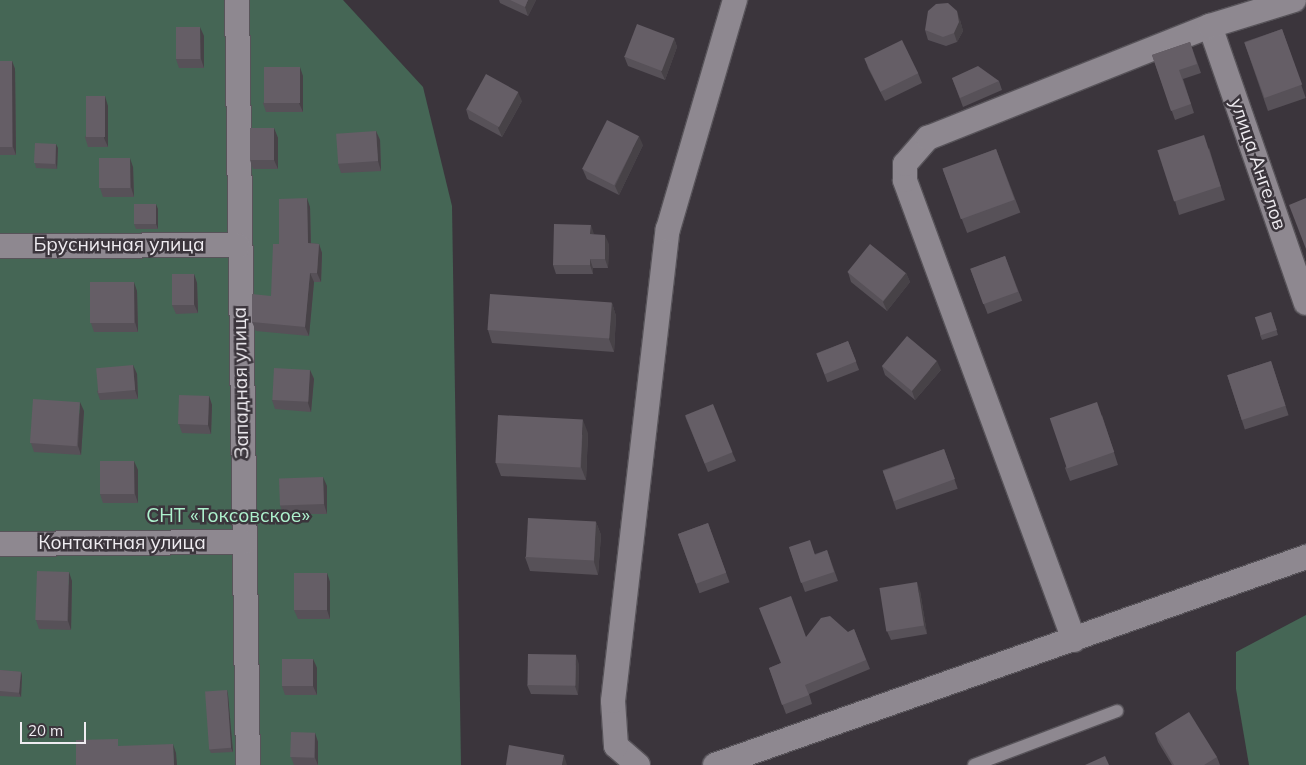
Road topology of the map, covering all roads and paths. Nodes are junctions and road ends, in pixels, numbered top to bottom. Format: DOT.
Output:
graph roads {
  1 [pos="237,0"];
  2 [pos="1294,0"];
  3 [pos="732,1"];
  4 [pos="1210,26"];
  5 [pos="238,245"];
  6 [pos="0,246"];
  7 [pos="1306,303"];
  8 [pos="244,542"];
  9 [pos="0,544"];
  10 [pos="1306,556"];
  11 [pos="1074,640"];
  12 [pos="1118,710"];
  13 [pos="248,765"];
  14 [pos="638,765"];
  15 [pos="715,765"];
  16 [pos="974,765"];
  1 -- 5 [label="street, Западная улица"];
  2 -- 4 [label="street"];
  3 -- 14 [label="street"];
  4 -- 7 [label="street, улица Ангелов"];
  4 -- 11 [label="street"];
  5 -- 6 [label="street, Брусничная улица"];
  5 -- 8 [label="street, Западная улица"];
  8 -- 9 [label="street, Контактная улица"];
  8 -- 13 [label="street, Западная улица"];
  10 -- 11 [label="street"];
  11 -- 15 [label="street"];
  12 -- 16 [label="lane"];
}
